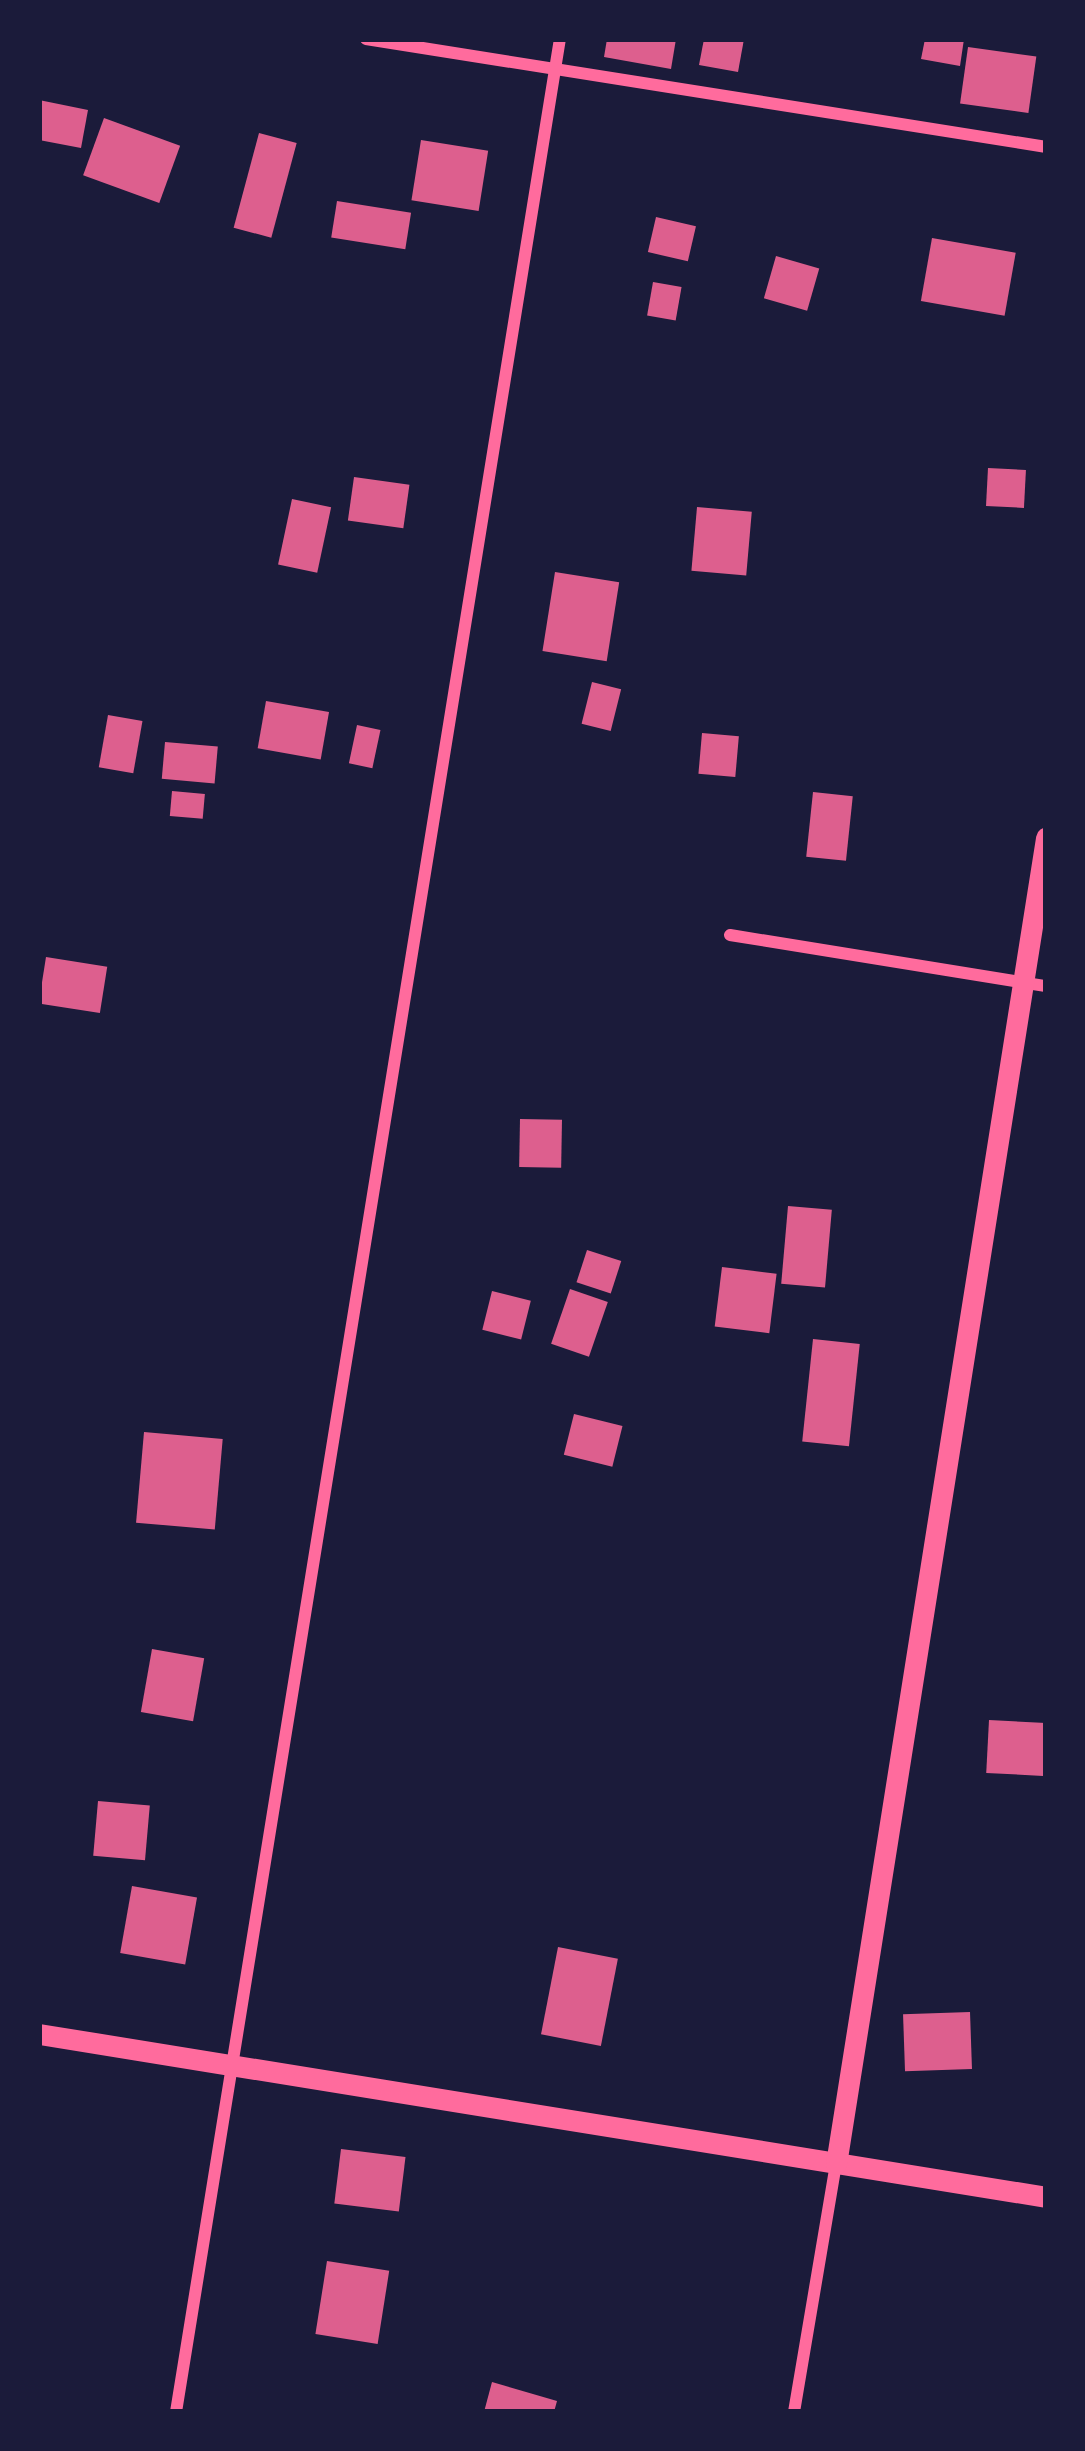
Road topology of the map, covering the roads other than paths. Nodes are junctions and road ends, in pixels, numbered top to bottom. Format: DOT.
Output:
graph roads {
  1 [pos="366,39"];
  2 [pos="560,39"];
  3 [pos="555,69"];
  4 [pos="1046,147"];
  5 [pos="1046,838"];
  6 [pos="730,935"];
  7 [pos="1035,984"];
  8 [pos="39,2034"];
  9 [pos="231,2063"];
  10 [pos="836,2164"];
  11 [pos="1046,2197"];
  12 [pos="176,2412"];
  13 [pos="794,2412"];
  1 -- 3 [label="street"];
  2 -- 3 [label="street"];
  3 -- 4 [label="street"];
  3 -- 9 [label="street"];
  5 -- 7 [label="street"];
  6 -- 7 [label="street"];
  7 -- 10 [label="street"];
  8 -- 9 [label="street"];
  9 -- 10 [label="street"];
  9 -- 12 [label="street"];
  10 -- 11 [label="street"];
  10 -- 13 [label="street"];
}
